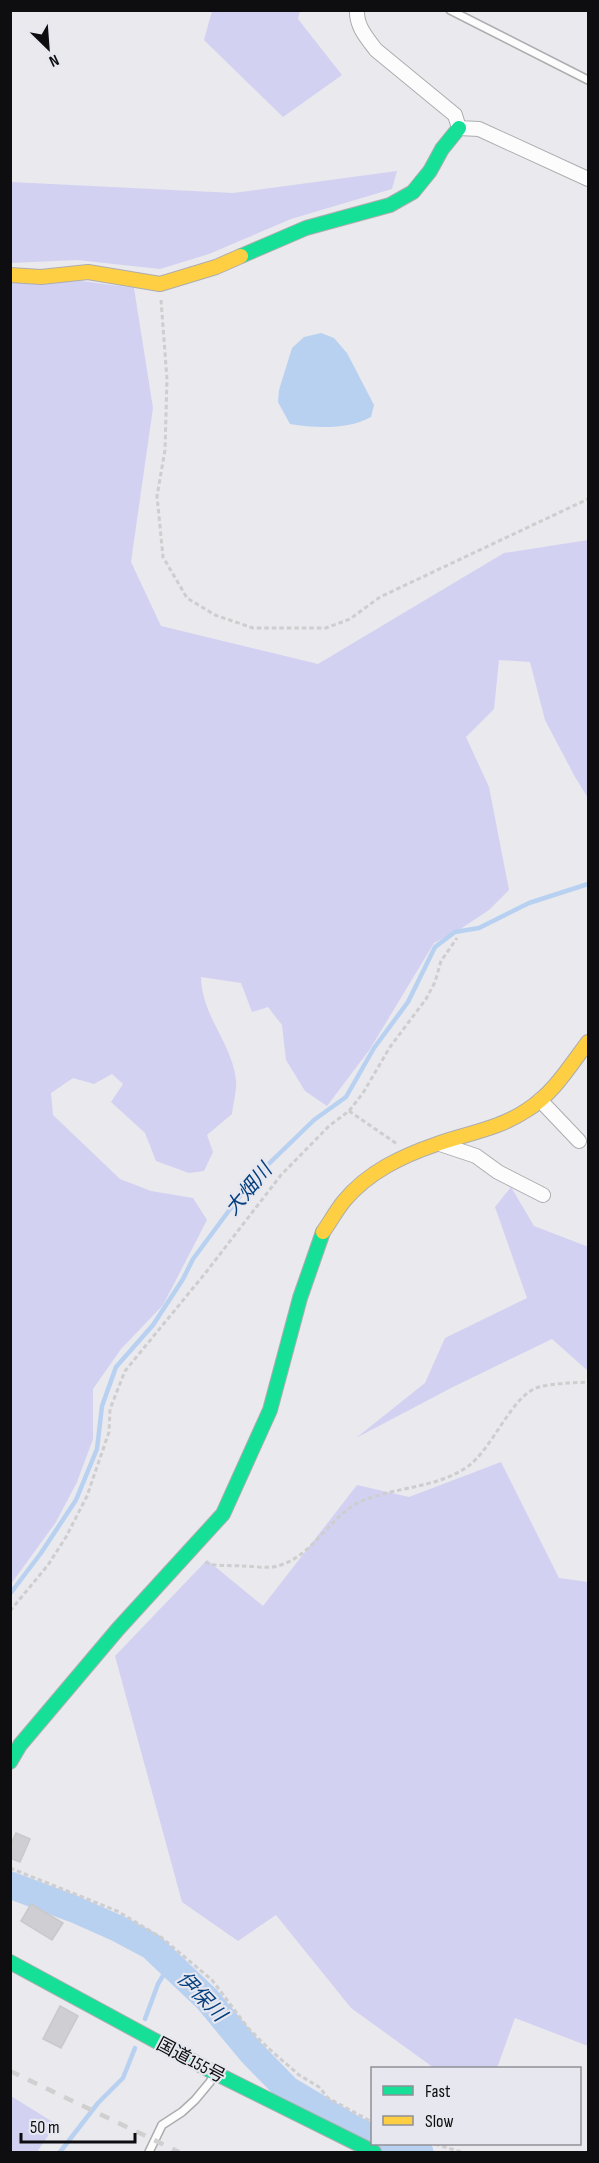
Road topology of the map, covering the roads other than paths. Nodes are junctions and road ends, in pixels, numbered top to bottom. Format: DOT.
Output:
graph roads {
  1 [pos="357,10"];
  2 [pos="450,10"];
  3 [pos="588,80"];
  4 [pos="459,128"];
  5 [pos="588,179"];
  6 [pos="10,275"];
  7 [pos="588,1042"];
  8 [pos="540,1100"];
  9 [pos="579,1141"];
  10 [pos="438,1143"];
  11 [pos="543,1195"];
  12 [pos="10,1762"];
  13 [pos="10,1962"];
  14 [pos="213,2072"];
  15 [pos="149,2152"];
  16 [pos="374,2152"];
  1 -- 4 [label="street"];
  2 -- 3 [label="lane"];
  4 -- 5 [label="street"];
  4 -- 6 [label="main road"];
  7 -- 8 [label="main road"];
  8 -- 9 [label="street"];
  8 -- 10 [label="main road"];
  10 -- 11 [label="street"];
  10 -- 12 [label="main road"];
  13 -- 14 [label="main road, 国道155号"];
  14 -- 15 [label="lane"];
  14 -- 16 [label="main road, 国道155号"];
}
